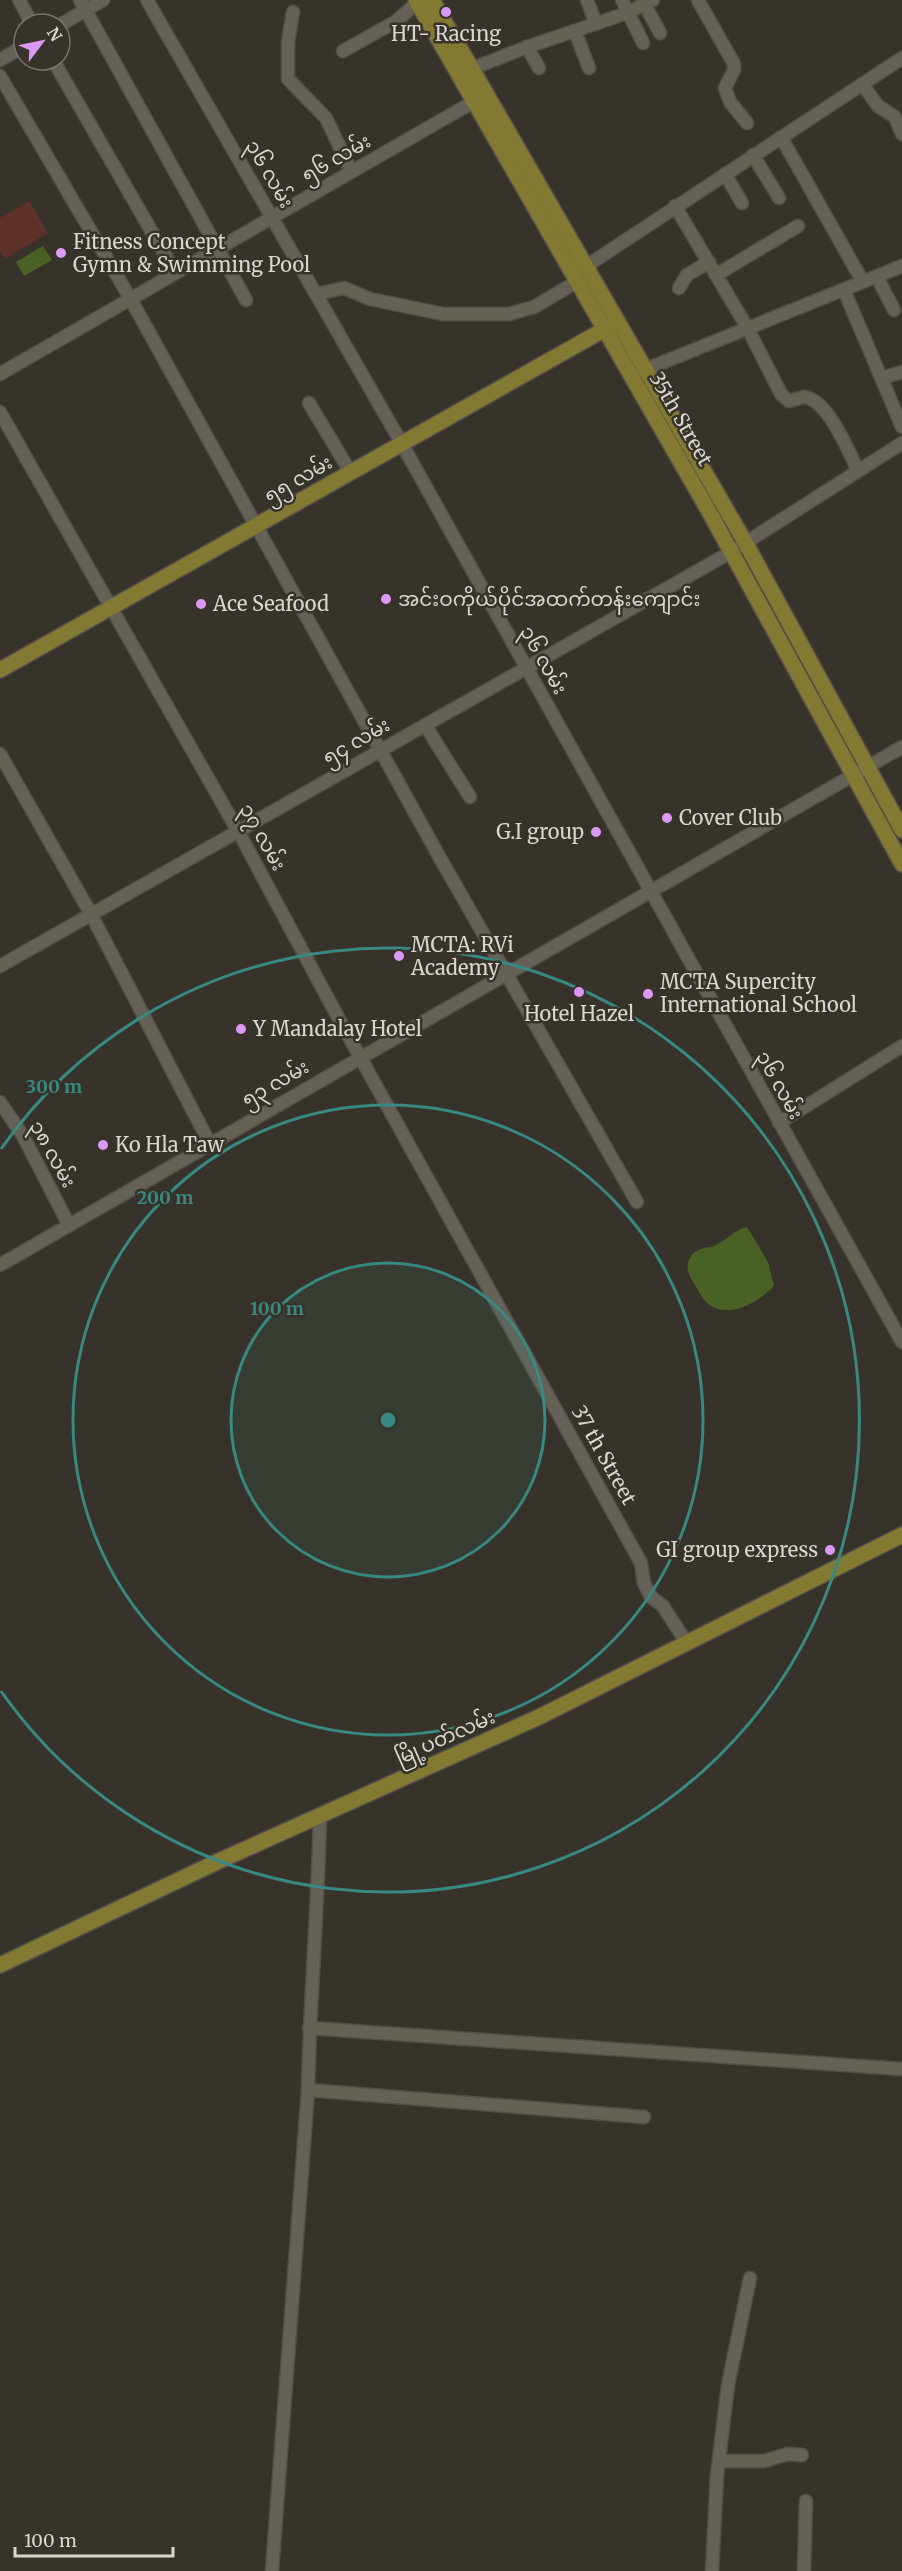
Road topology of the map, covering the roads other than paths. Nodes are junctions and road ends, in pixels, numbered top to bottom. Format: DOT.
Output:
graph roads {
  1 [pos="103,0"];
  2 [pos="147,0"];
  3 [pos="587,0"];
  4 [pos="622,0"];
  5 [pos="698,0"];
  6 [pos="421,1"];
  7 [pos="649,2"];
  8 [pos="82,5"];
  9 [pos="293,12"];
  10 [pos="627,13"];
  11 [pos="596,24"];
  12 [pos="576,31"];
  13 [pos="660,33"];
  14 [pos="643,43"];
  15 [pos="527,47"];
  16 [pos="343,51"];
  17 [pos="902,58"];
  18 [pos="539,68"];
  19 [pos="589,68"];
  20 [pos="471,69"];
  21 [pos="60,72"];
  22 [pos="0,76"];
  23 [pos="862,84"];
  24 [pos="479,98"];
  25 [pos="747,123"];
  26 [pos="902,135"];
  27 [pos="781,137"];
  28 [pos="753,155"];
  29 [pos="351,171"];
  30 [pos="725,174"];
  31 [pos="779,198"];
  32 [pos="742,203"];
  33 [pos="675,207"];
  34 [pos="272,217"];
  35 [pos="798,226"];
  36 [pos="219,247"];
  37 [pos="709,262"];
  38 [pos="902,266"];
  39 [pos="585,267"];
  40 [pos="174,272"];
  41 [pos="716,275"];
  42 [pos="877,277"];
  43 [pos="578,282"];
  44 [pos="863,282"];
  45 [pos="679,288"];
  46 [pos="844,290"];
  47 [pos="316,294"];
  48 [pos="130,298"];
  49 [pos="246,300"];
  50 [pos="894,310"];
  51 [pos="611,326"];
  52 [pos="747,327"];
  53 [pos="638,372"];
  54 [pos="902,372"];
  55 [pos="0,374"];
  56 [pos="882,378"];
  57 [pos="309,403"];
  58 [pos="0,412"];
  59 [pos="902,427"];
  60 [pos="902,443"];
  61 [pos="402,444"];
  62 [pos="858,471"];
  63 [pos="351,473"];
  64 [pos="256,527"];
  65 [pos="745,542"];
  66 [pos="731,552"];
  67 [pos="113,608"];
  68 [pos="526,667"];
  69 [pos="0,670"];
  70 [pos="425,725"];
  71 [pos="902,747"];
  72 [pos="380,750"];
  73 [pos="0,754"];
  74 [pos="867,768"];
  75 [pos="852,776"];
  76 [pos="470,797"];
  77 [pos="902,830"];
  78 [pos="238,831"];
  79 [pos="902,864"];
  80 [pos="651,892"];
  81 [pos="91,914"];
  82 [pos="0,966"];
  83 [pos="507,973"];
  84 [pos="902,1046"];
  85 [pos="361,1056"];
  86 [pos="0,1102"];
  87 [pos="778,1123"];
  88 [pos="210,1144"];
  89 [pos="637,1202"];
  90 [pos="69,1225"];
  91 [pos="0,1264"];
  92 [pos="486,1284"];
  93 [pos="902,1342"];
  94 [pos="902,1535"];
  95 [pos="686,1642"];
  96 [pos="320,1815"];
  97 [pos="0,1965"];
  98 [pos="309,2028"];
  99 [pos="902,2069"];
  100 [pos="308,2090"];
  101 [pos="644,2117"];
  102 [pos="750,2278"];
  103 [pos="801,2455"];
  104 [pos="719,2461"];
  105 [pos="806,2501"];
  106 [pos="272,2571"];
  107 [pos="712,2571"];
  108 [pos="804,2571"];
  1 -- 8 [label="street"];
  2 -- 34 [label="street, ၃၆ လမ်း"];
  3 -- 11 [label="street"];
  4 -- 10 [label="street"];
  5 -- 25 [label="street"];
  6 -- 16 [label="street"];
  6 -- 20 [label="main road, 35th Street"];
  6 -- 24 [label="main road, 35th Street"];
  7 -- 10 [label="street"];
  7 -- 13 [label="street"];
  8 -- 36 [label="street"];
  9 -- 29 [label="street"];
  10 -- 11 [label="street"];
  10 -- 14 [label="street"];
  11 -- 12 [label="street"];
  12 -- 15 [label="street"];
  12 -- 19 [label="street"];
  15 -- 18 [label="street"];
  15 -- 20 [label="street"];
  17 -- 23 [label="street"];
  20 -- 24 [label="main road, 35th Street"];
  21 -- 40 [label="street"];
  22 -- 48 [label="street"];
  23 -- 26 [label="street"];
  23 -- 27 [label="street"];
  24 -- 29 [label="street, ၅၆ လမ်း"];
  24 -- 39 [label="main road, 35th Street"];
  24 -- 43 [label="main road, 35th Street"];
  27 -- 28 [label="street"];
  27 -- 44 [label="street"];
  28 -- 30 [label="street"];
  28 -- 31 [label="street"];
  29 -- 34 [label="street, ၅၆ လမ်း"];
  30 -- 32 [label="street"];
  30 -- 33 [label="street"];
  33 -- 37 [label="street"];
  33 -- 39 [label="street"];
  34 -- 36 [label="street, ၅၆ လမ်း"];
  34 -- 47 [label="street, ၃၆ လမ်း"];
  35 -- 41 [label="street"];
  36 -- 40 [label="street, ၅၆ လမ်း"];
  36 -- 49 [label="street"];
  37 -- 41 [label="street"];
  37 -- 45 [label="street"];
  38 -- 42 [label="street"];
  39 -- 51 [label="main road, 35th Street"];
  40 -- 48 [label="street, ၅၆ လမ်း"];
  41 -- 52 [label="street"];
  42 -- 44 [label="street"];
  42 -- 50 [label="street"];
  43 -- 47 [label="street"];
  43 -- 51 [label="main road, 35th Street"];
  44 -- 46 [label="street"];
  46 -- 52 [label="street"];
  46 -- 56 [label="street"];
  47 -- 61 [label="street, ၃၆ လမ်း"];
  48 -- 55 [label="street, ၅၆ လမ်း"];
  48 -- 64 [label="street"];
  51 -- 53 [label="main road, 35th Street"];
  51 -- 61 [label="main road, ၅၅ လမ်း"];
  52 -- 53 [label="street"];
  52 -- 62 [label="street"];
  53 -- 65 [label="main road, 35th Street"];
  53 -- 66 [label="main road, 35th Street"];
  54 -- 56 [label="street"];
  56 -- 59 [label="street"];
  57 -- 63 [label="street"];
  58 -- 67 [label="street, ၃၇ လမ်း"];
  60 -- 62 [label="street, ၅၄ လမ်း"];
  61 -- 63 [label="main road, ၅၅ လမ်း"];
  61 -- 68 [label="street, ၃၆ လမ်း"];
  62 -- 65 [label="street, ၅၄ လမ်း"];
  63 -- 64 [label="main road, ၅၅ လမ်း"];
  64 -- 67 [label="main road, ၅၅ လမ်း"];
  64 -- 72 [label="street"];
  65 -- 66 [label="street, ၅၄ လမ်း"];
  65 -- 74 [label="main road, 35th Street"];
  66 -- 68 [label="street, ၅၄ လမ်း"];
  66 -- 75 [label="main road, 35th Street"];
  67 -- 69 [label="main road, ၅၅ လမ်း"];
  67 -- 78 [label="street, ၃၇ လမ်း"];
  68 -- 70 [label="street, ၅၄ လမ်း"];
  68 -- 80 [label="street, ၃၆ လမ်း"];
  70 -- 72 [label="street, ၅၄ လမ်း"];
  70 -- 76 [label="street"];
  71 -- 74 [label="street, ၅၃ လမ်း"];
  72 -- 78 [label="street, ၅၄ လမ်း"];
  72 -- 83 [label="street"];
  73 -- 81 [label="street"];
  74 -- 75 [label="street, ၅၃ လမ်း"];
  74 -- 77 [label="main road, 35th Street"];
  75 -- 79 [label="main road, 35th Street"];
  75 -- 80 [label="street, ၅၃ လမ်း"];
  78 -- 81 [label="street, ၅၄ လမ်း"];
  78 -- 85 [label="street, ၃၇ လမ်း"];
  80 -- 83 [label="street, ၅၃ လမ်း"];
  80 -- 87 [label="street, ၃၆ လမ်း"];
  81 -- 82 [label="street, ၅၄ လမ်း"];
  81 -- 88 [label="street"];
  83 -- 85 [label="street, ၅၃ လမ်း"];
  83 -- 89 [label="street"];
  84 -- 87 [label="street"];
  85 -- 88 [label="street, ၅၃ လမ်း"];
  85 -- 92 [label="street, ၃၇ လမ်း"];
  86 -- 90 [label="street, ၃၈ လမ်း"];
  87 -- 93 [label="street, ၃၆ လမ်း"];
  88 -- 90 [label="street, ၅၃ လမ်း"];
  90 -- 91 [label="street, ၅၃ လမ်း"];
  92 -- 95 [label="street, 37 th Street"];
  94 -- 95 [label="main road, မြို့ပတ်လမ်း"];
  95 -- 96 [label="main road, မြို့ပတ်လမ်း"];
  96 -- 97 [label="main road, မြို့ပတ်လမ်း"];
  96 -- 98 [label="street"];
  98 -- 99 [label="street"];
  98 -- 100 [label="street"];
  100 -- 101 [label="street"];
  100 -- 106 [label="street"];
  102 -- 104 [label="street"];
  103 -- 104 [label="street"];
  104 -- 107 [label="street"];
  105 -- 108 [label="street"];
}
